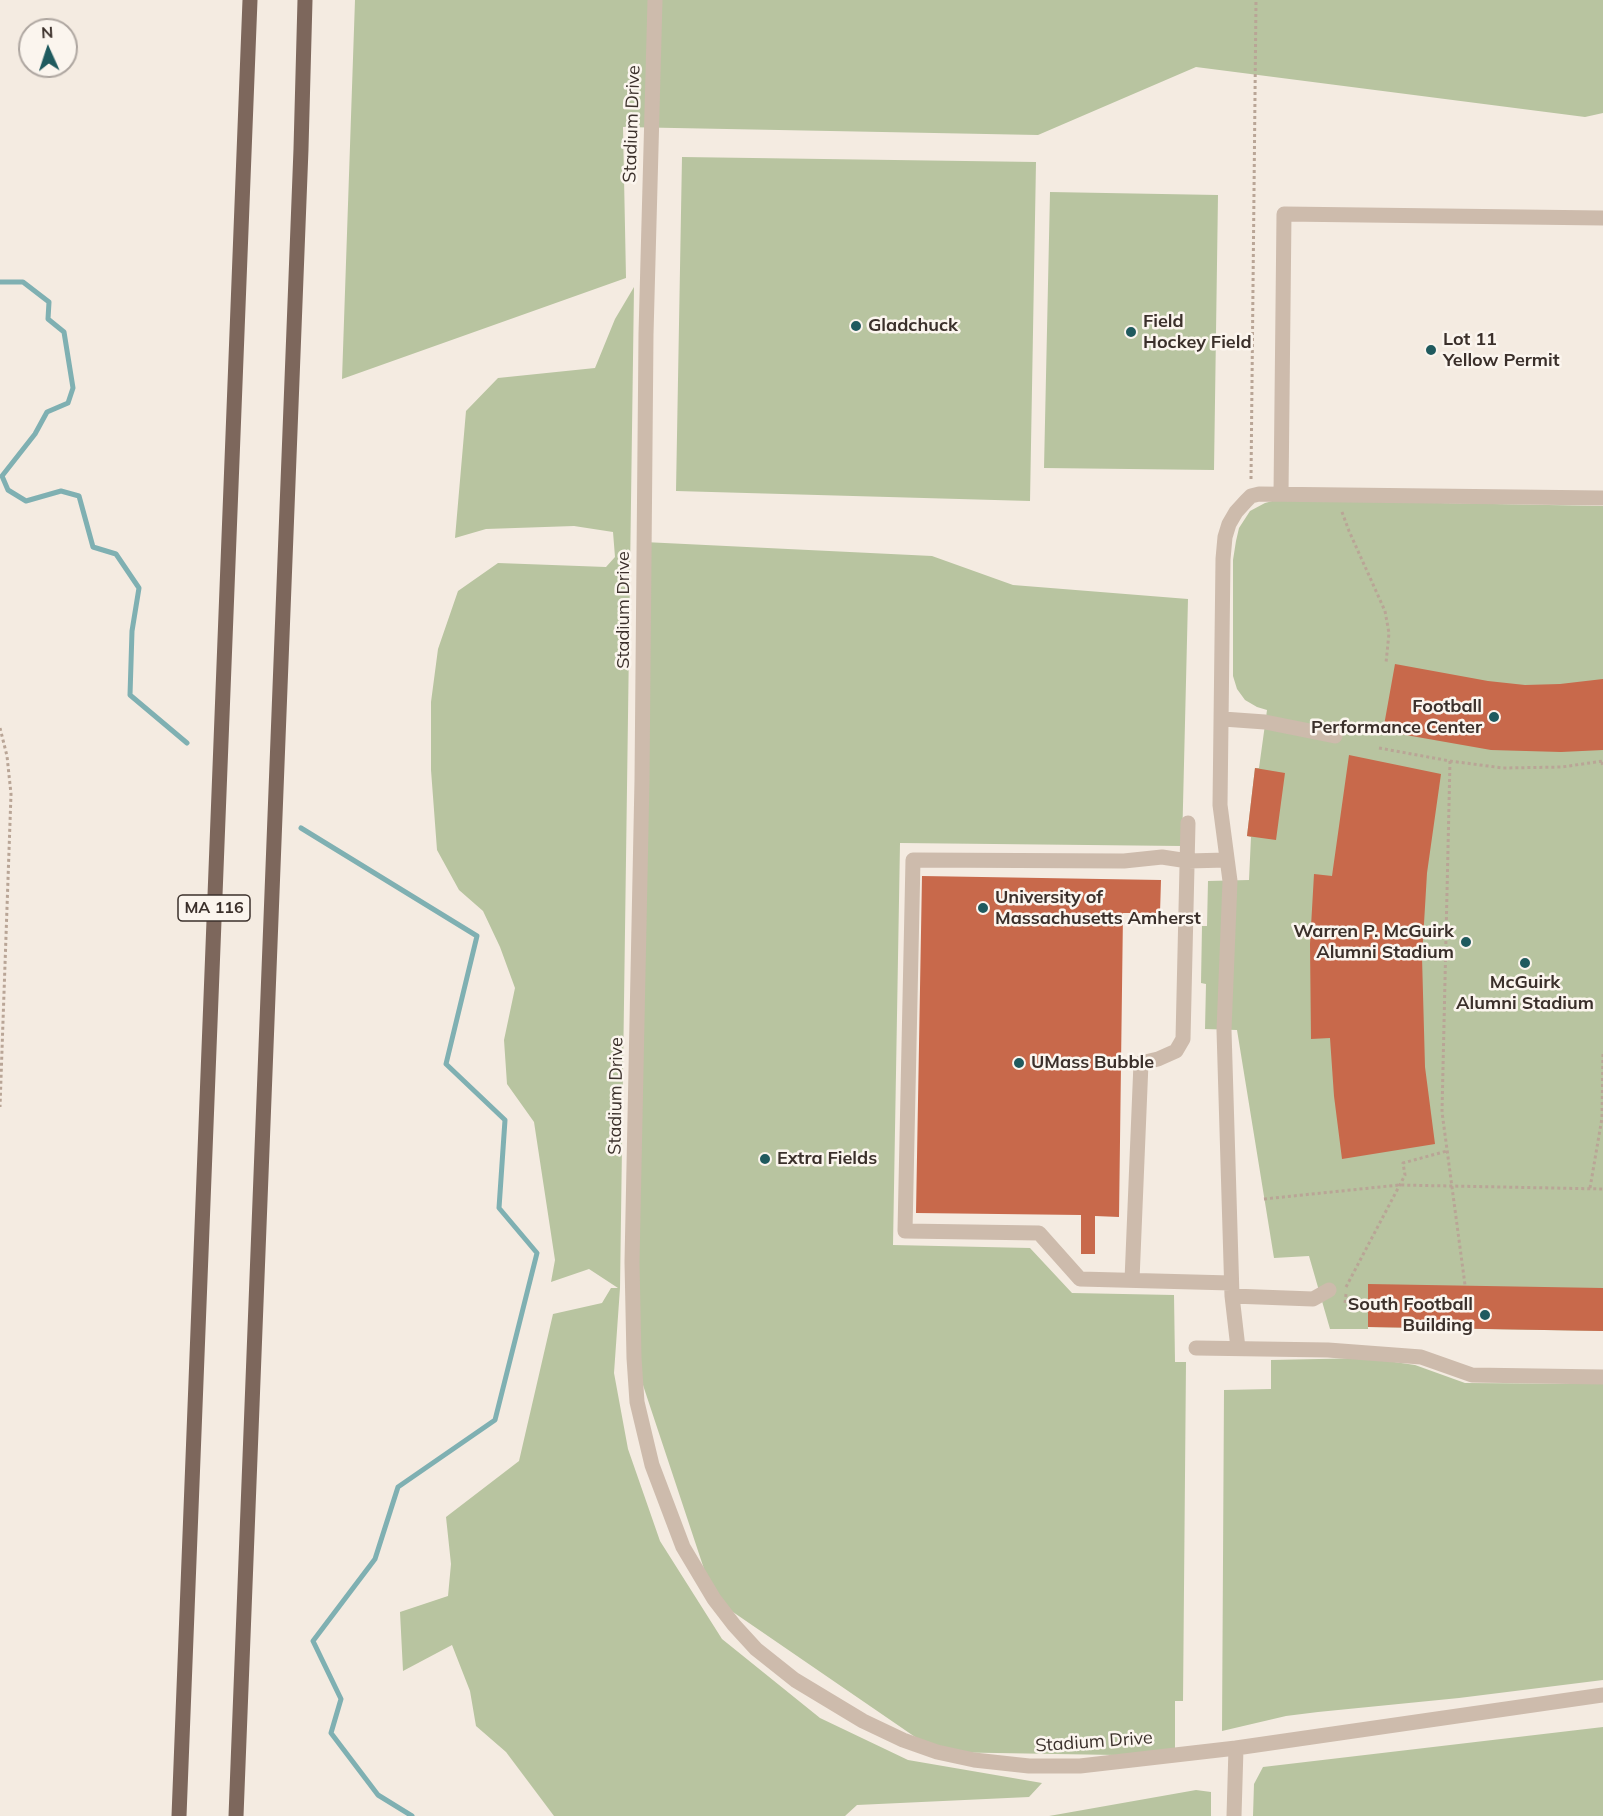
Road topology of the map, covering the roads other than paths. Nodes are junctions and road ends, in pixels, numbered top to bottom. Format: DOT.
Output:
graph roads {
  1 [pos="250,0"];
  2 [pos="305,0"];
  3 [pos="655,0"];
  4 [pos="1603,218"];
  5 [pos="1281,494"];
  6 [pos="1603,498"];
  7 [pos="1223,719"];
  8 [pos="1335,736"];
  9 [pos="1188,823"];
  10 [pos="1226,860"];
  11 [pos="1188,861"];
  12 [pos="1132,1280"];
  13 [pos="1231,1290"];
  14 [pos="1329,1290"];
  15 [pos="1196,1348"];
  16 [pos="1238,1348"];
  17 [pos="1603,1377"];
  18 [pos="1603,1695"];
  19 [pos="1236,1748"];
  20 [pos="178,1816"];
  21 [pos="236,1816"];
  22 [pos="1234,1816"];
  1 -- 20 [label="main road, MA 116"];
  2 -- 21 [label="main road, MA 116"];
  3 -- 19 [label="street, Stadium Drive"];
  4 -- 5 [label="street"];
  5 -- 6 [label="street"];
  5 -- 7 [label="street"];
  7 -- 8 [label="street"];
  7 -- 10 [label="street"];
  9 -- 11 [label="street"];
  10 -- 11 [label="street"];
  10 -- 13 [label="street"];
  11 -- 12 [label="street"];
  11 -- 12 [label="street"];
  12 -- 13 [label="street"];
  13 -- 14 [label="street"];
  13 -- 16 [label="street"];
  15 -- 16 [label="street"];
  16 -- 17 [label="street"];
  18 -- 19 [label="street, Stadium Drive"];
  19 -- 22 [label="street"];
}
